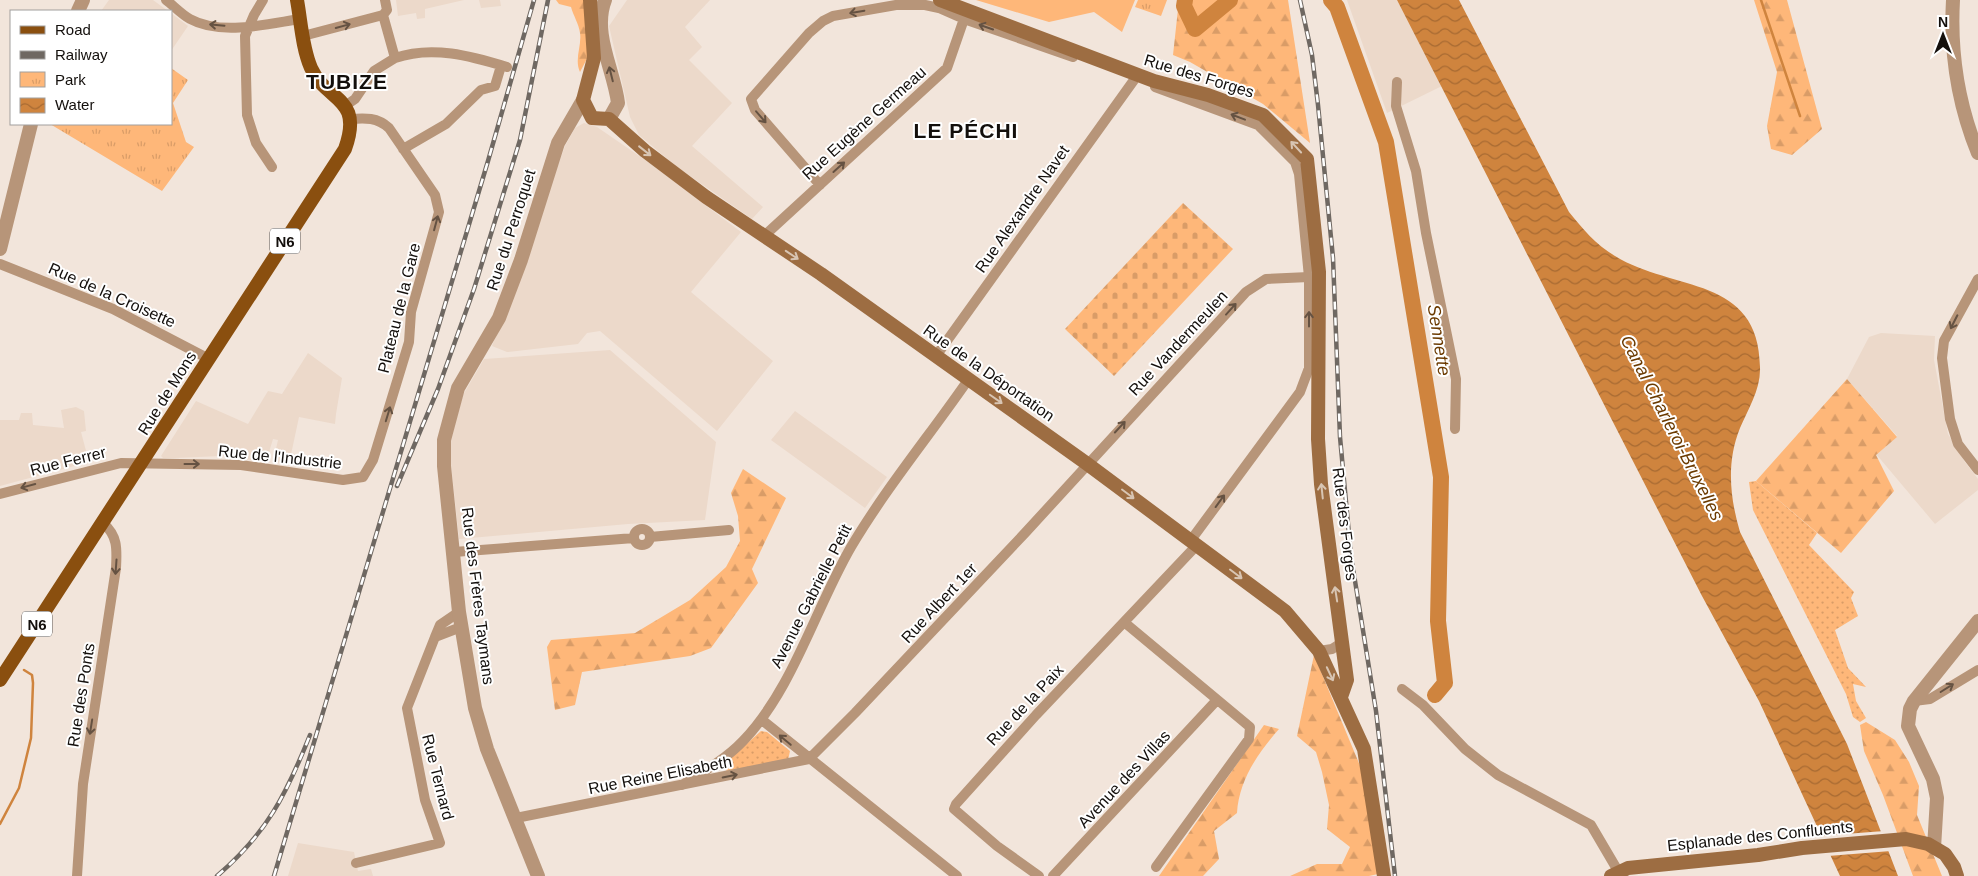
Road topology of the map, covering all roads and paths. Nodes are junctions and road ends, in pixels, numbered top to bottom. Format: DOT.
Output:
graph roads {
  1 [pos="166,0"];
  2 [pos="263,0"];
  3 [pos="297,0"];
  4 [pos="385,0"];
  5 [pos="590,0"];
  6 [pos="605,0"];
  7 [pos="1953,0"];
  8 [pos="937,3"];
  9 [pos="383,15"];
  10 [pos="300,19"];
  11 [pos="964,19"];
  12 [pos="247,28"];
  13 [pos="303,36"];
  14 [pos="395,58"];
  15 [pos="1134,80"];
  16 [pos="1396,82"];
  17 [pos="583,100"];
  18 [pos="347,113"];
  19 [pos="592,118"];
  20 [pos="609,119"];
  21 [pos="570,123"];
  22 [pos="31,125"];
  23 [pos="403,149"];
  24 [pos="1978,153"];
  25 [pos="272,168"];
  26 [pos="820,185"];
  27 [pos="764,236"];
  28 [pos="0,248"];
  29 [pos="0,264"];
  30 [pos="1309,277"];
  31 [pos="1978,279"];
  32 [pos="481,347"];
  33 [pos="936,356"];
  34 [pos="209,359"];
  35 [pos="1309,368"];
  36 [pos="968,380"];
  37 [pos="1319,383"];
  38 [pos="1455,429"];
  39 [pos="373,460"];
  40 [pos="144,462"];
  41 [pos="1086,463"];
  42 [pos="1978,470"];
  43 [pos="0,494"];
  44 [pos="103,523"];
  45 [pos="729,530"];
  46 [pos="1194,542"];
  47 [pos="454,552"];
  48 [pos="459,612"];
  49 [pos="1124,622"];
  50 [pos="1978,622"];
  51 [pos="461,627"];
  52 [pos="435,636"];
  53 [pos="1343,642"];
  54 [pos="1319,651"];
  55 [pos="1978,670"];
  56 [pos="0,680"];
  57 [pos="1402,689"];
  58 [pos="1341,697"];
  59 [pos="1216,701"];
  60 [pos="1914,701"];
  61 [pos="762,720"];
  62 [pos="809,759"];
  63 [pos="682,785"];
  64 [pos="516,818"];
  65 [pos="1934,848"];
  66 [pos="356,863"];
  67 [pos="1156,867"];
  68 [pos="1616,874"];
  69 [pos="77,876"];
  70 [pos="538,876"];
  71 [pos="957,876"];
  72 [pos="1039,876"];
  73 [pos="1053,876"];
  74 [pos="1384,876"];
  75 [pos="1957,876"];
  12 -- 1 [label="street, one-way"];
  2 -- 12 [label="street"];
  3 -- 10 [label="main road"];
  4 -- 9 [label="street"];
  5 -- 17 [label="main road"];
  20 -- 6 [label="street, one-way"];
  7 -- 24 [label="street"];
  8 -- 11 [label="street, Rue des Forges"];
  8 -- 26 [label="street, Rue des Forges, one-way"];
  37 -- 8 [label="main road, Rue des Forges, one-way"];
  13 -- 9 [label="street, one-way"];
  9 -- 14 [label="street"];
  10 -- 12 [label="street"];
  10 -- 13 [label="main road"];
  15 -- 11 [label="street, Rue des Forges, one-way"];
  26 -- 11 [label="street, Rue Eugène Germeau, one-way"];
  12 -- 25 [label="street"];
  13 -- 18 [label="main road"];
  14 -- 18 [label="street"];
  14 -- 23 [label="street"];
  30 -- 15 [label="street, Rue des Forges, one-way"];
  15 -- 33 [label="street, Rue Alexandre Navet"];
  16 -- 38 [label="street"];
  17 -- 19 [label="main road"];
  17 -- 21 [label="street, Rue du Perroquet"];
  18 -- 23 [label="street, Plateau de la Gare"];
  18 -- 34 [label="main road, Rue de Mons / N6"];
  19 -- 20 [label="main road"];
  19 -- 21 [label="street"];
  20 -- 27 [label="main road, Rue de la Déportation, one-way"];
  21 -- 32 [label="street, Rue du Perroquet"];
  22 -- 28 [label="street"];
  39 -- 23 [label="street, Plateau de la Gare, one-way"];
  26 -- 27 [label="street, Rue Eugène Germeau"];
  27 -- 33 [label="main road, Rue de la Déportation, one-way"];
  29 -- 34 [label="street, Rue de la Croisette"];
  35 -- 30 [label="street, Rue des Forges, one-way"];
  41 -- 30 [label="street, Rue Vandermeulen, one-way"];
  31 -- 42 [label="street, one-way"];
  32 -- 47 [label="street, Rue des Frères Taymans"];
  33 -- 36 [label="main road, Rue de la Déportation"];
  34 -- 40 [label="main road, Rue de Mons / N6"];
  35 -- 37 [label="street"];
  46 -- 35 [label="street, Rue des Forges, one-way"];
  36 -- 41 [label="main road, Rue de la Déportation, one-way"];
  36 -- 61 [label="street, Avenue Gabrielle Petit"];
  53 -- 37 [label="main road, Rue des Forges, one-way"];
  40 -- 39 [label="street, Rue de l'Industrie, one-way"];
  40 -- 43 [label="street, Rue Ferrer, one-way"];
  40 -- 44 [label="main road, Rue de Mons / N6"];
  41 -- 46 [label="main road, Rue de la Déportation, one-way"];
  41 -- 62 [label="street, Rue Albert 1er"];
  44 -- 56 [label="main road, Rue de Mons / N6"];
  44 -- 69 [label="street, Rue des Ponts, one-way"];
  45 -- 47 [label="street"];
  46 -- 49 [label="street, Rue de la Paix"];
  46 -- 54 [label="main road, Rue de la Déportation, one-way"];
  47 -- 48 [label="street, Rue des Frères Taymans"];
  48 -- 51 [label="street, Rue des Frères Taymans"];
  48 -- 52 [label="street, Rue Ternard"];
  49 -- 59 [label="street"];
  49 -- 72 [label="street, Rue de la Paix"];
  50 -- 60 [label="street"];
  51 -- 52 [label="street"];
  51 -- 64 [label="street, Rue des Frères Taymans"];
  52 -- 66 [label="street, Rue Ternard"];
  53 -- 54 [label="street"];
  53 -- 58 [label="main road, Rue des Forges"];
  54 -- 58 [label="main road, Rue de la Déportation, one-way"];
  60 -- 55 [label="street, one-way"];
  57 -- 68 [label="street"];
  58 -- 74 [label="main road, Rue de la Déportation"];
  59 -- 67 [label="street"];
  59 -- 73 [label="street, Avenue des Villas"];
  60 -- 65 [label="street"];
  62 -- 61 [label="street, one-way"];
  61 -- 63 [label="street, Avenue Gabrielle Petit"];
  63 -- 62 [label="street, Rue Reine Elisabeth, one-way"];
  62 -- 71 [label="street"];
  63 -- 64 [label="street, Rue Reine Elisabeth"];
  64 -- 70 [label="street, Rue des Frères Taymans"];
  65 -- 68 [label="main road, Esplanade des Confluents"];
  65 -- 75 [label="main road"];
}
